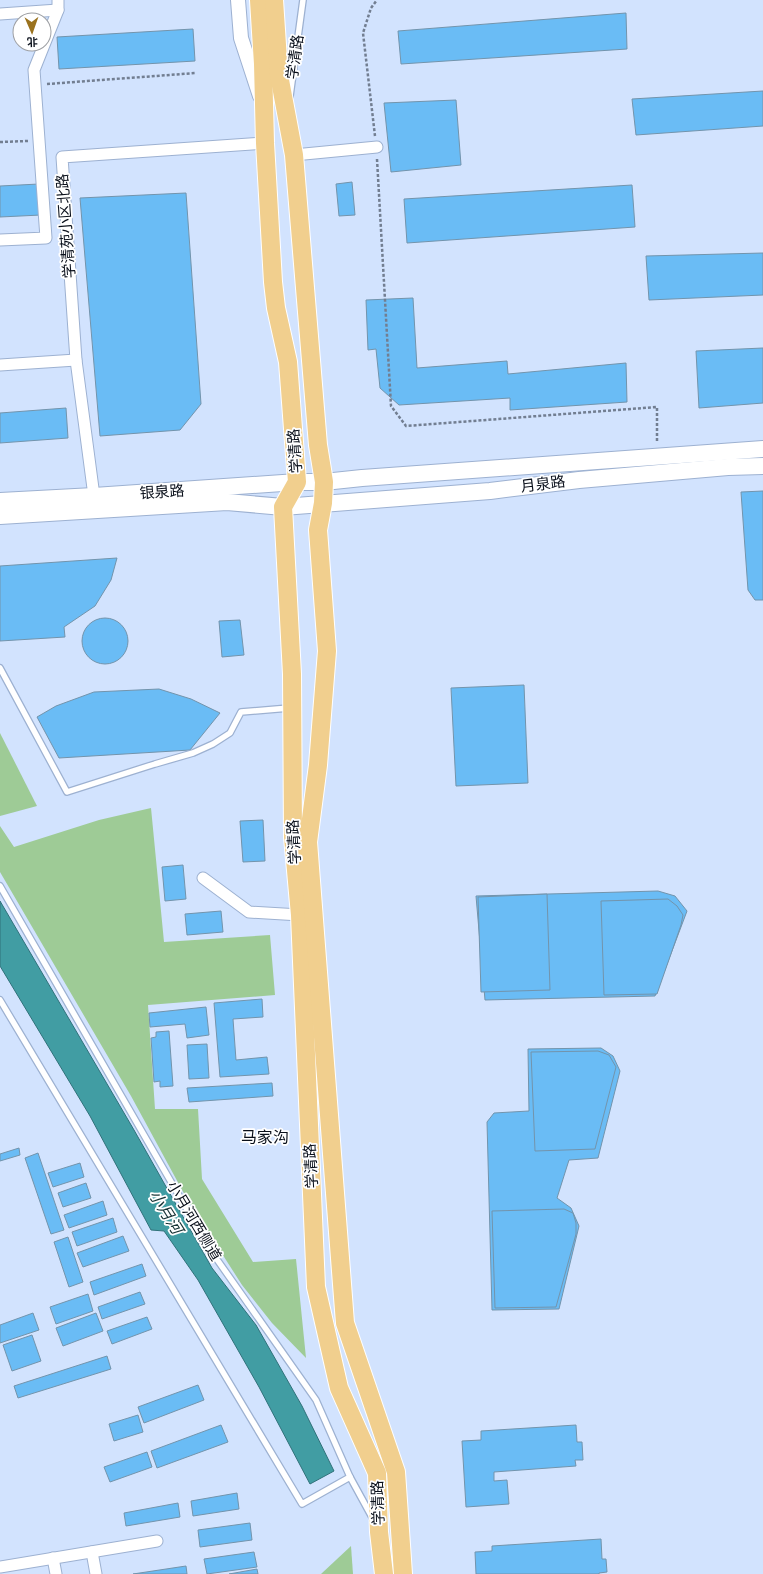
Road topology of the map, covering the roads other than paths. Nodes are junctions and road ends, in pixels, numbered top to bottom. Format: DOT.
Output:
graph roads {
  1 [pos="238,0"];
  2 [pos="259,0"];
  3 [pos="274,0"];
  4 [pos="303,0"];
  5 [pos="58,5"];
  6 [pos="0,14"];
  7 [pos="263,106"];
  8 [pos="287,114"];
  9 [pos="265,143"];
  10 [pos="377,147"];
  11 [pos="294,155"];
  12 [pos="0,240"];
  13 [pos="76,360"];
  14 [pos="0,365"];
  15 [pos="763,449"];
  16 [pos="763,466"];
  17 [pos="297,482"];
  18 [pos="324,482"];
  19 [pos="94,496"];
  20 [pos="0,501"];
  21 [pos="323,503"];
  22 [pos="283,507"];
  23 [pos="0,516"];
  24 [pos="0,668"];
  25 [pos="292,708"];
  26 [pos="203,878"];
  27 [pos="0,886"];
  28 [pos="300,915"];
  29 [pos="0,1000"];
  30 [pos="350,1477"];
  31 [pos="380,1532"];
  32 [pos="157,1541"];
  33 [pos="92,1552"];
  34 [pos="53,1558"];
  35 [pos="0,1567"];
  36 [pos="56,1574"];
  37 [pos="96,1574"];
  38 [pos="384,1574"];
  39 [pos="403,1574"];
  1 -- 7 [label="street, 学清路"];
  2 -- 7 [label="main road, 学清路"];
  3 -- 8 [label="main road, 学清路"];
  4 -- 8 [label="lane, 学清路"];
  5 -- 6 [label="street"];
  5 -- 12 [label="street"];
  7 -- 9 [label="main road, 学清路"];
  8 -- 11 [label="main road, 学清路"];
  9 -- 13 [label="street, 学清苑小区北路"];
  9 -- 17 [label="main road, 学清路"];
  10 -- 11 [label="street"];
  11 -- 18 [label="main road, 学清路"];
  13 -- 14 [label="street"];
  13 -- 19 [label="street, 学清苑小区北路"];
  15 -- 18 [label="main road, 月泉路"];
  16 -- 21 [label="main road, 月泉路"];
  17 -- 18 [label="main road, 银泉路"];
  17 -- 19 [label="main road, 银泉路"];
  17 -- 22 [label="main road, 学清路"];
  18 -- 21 [label="main road, 学清路"];
  19 -- 20 [label="main road, 银泉路"];
  21 -- 22 [label="main road, 月泉路"];
  21 -- 39 [label="main road, 学清路"];
  22 -- 23 [label="main road, 银泉路"];
  22 -- 25 [label="main road, 学清路"];
  24 -- 25 [label="lane"];
  25 -- 28 [label="main road, 学清路"];
  26 -- 28 [label="street"];
  27 -- 30 [label="lane, 小月河西侧道"];
  28 -- 31 [label="main road, 学清路"];
  29 -- 30 [label="lane"];
  30 -- 31 [label="lane, 小月河西侧道"];
  31 -- 38 [label="main road, 学清路"];
  32 -- 33 [label="street"];
  33 -- 34 [label="street"];
  33 -- 37 [label="street"];
  34 -- 35 [label="street"];
  34 -- 36 [label="street"];
}
